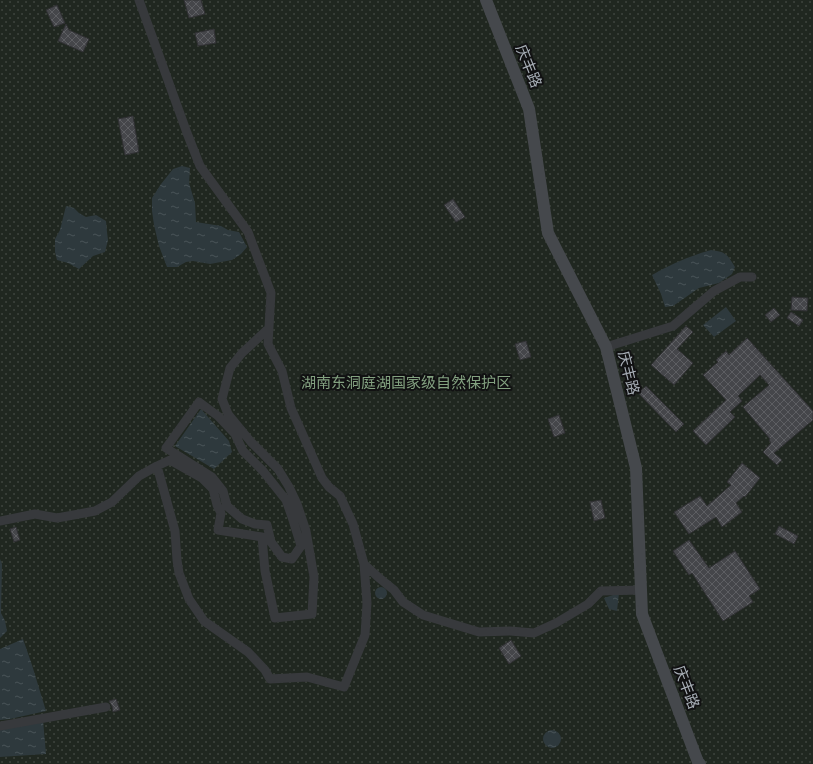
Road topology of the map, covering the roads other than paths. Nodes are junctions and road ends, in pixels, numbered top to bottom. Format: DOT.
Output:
graph roads {
  1 [pos="138,0"];
  2 [pos="486,0"];
  3 [pos="752,276"];
  4 [pos="269,328"];
  5 [pos="606,347"];
  6 [pos="157,466"];
  7 [pos="212,477"];
  8 [pos="0,521"];
  9 [pos="364,564"];
  10 [pos="641,590"];
  11 [pos="106,707"];
  12 [pos="0,726"];
  13 [pos="700,764"];
  1 -- 4 [label="street"];
  2 -- 5 [label="street, 庆丰路"];
  3 -- 5 [label="street"];
  4 -- 6 [label="street"];
  4 -- 9 [label="street"];
  5 -- 10 [label="street, 庆丰路"];
  6 -- 8 [label="street"];
  6 -- 9 [label="street"];
  7 -- 7 [label="street"];
  9 -- 10 [label="street"];
  10 -- 13 [label="street, 庆丰路"];
  11 -- 12 [label="street"];
}
